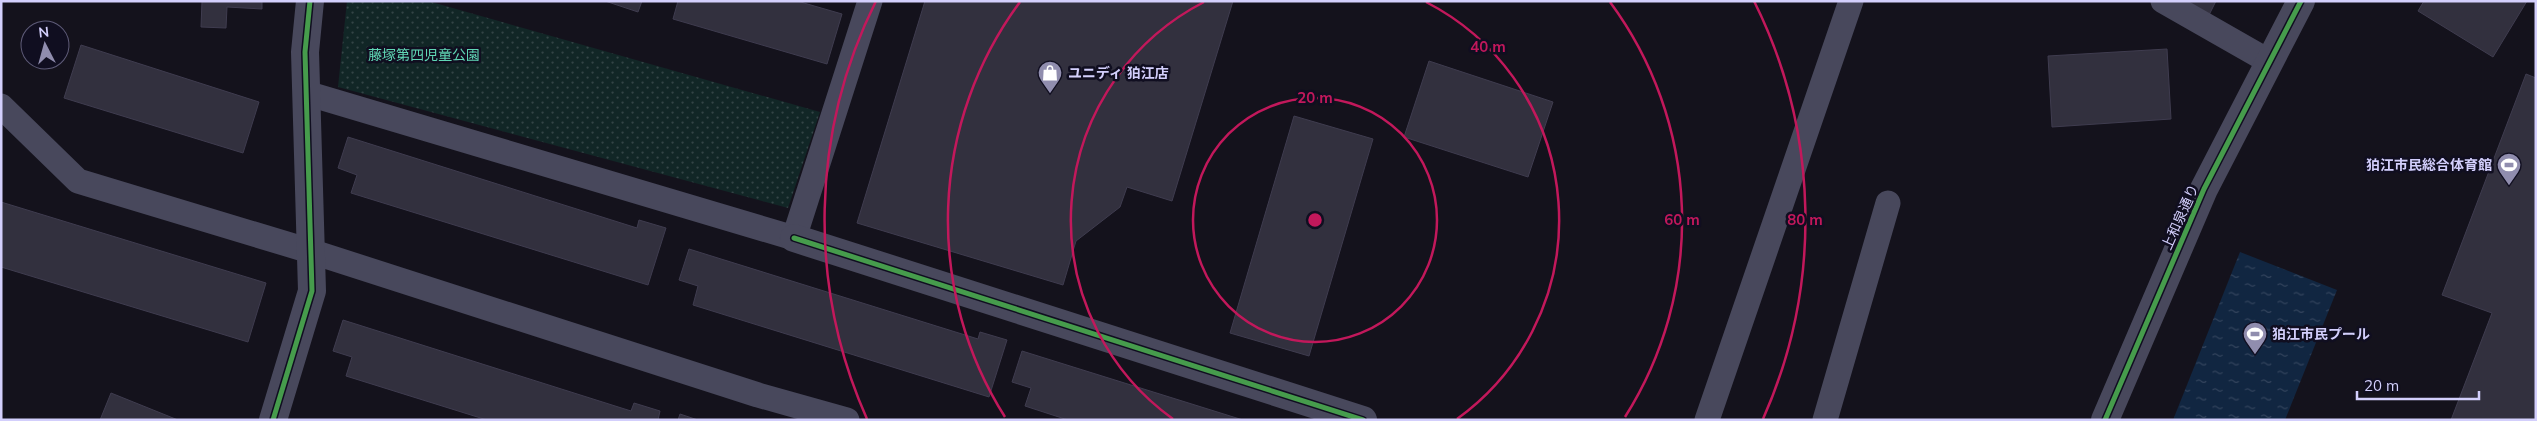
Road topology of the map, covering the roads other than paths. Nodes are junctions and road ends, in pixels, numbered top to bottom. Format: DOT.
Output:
graph roads {
  1 [pos="310,1"];
  2 [pos="870,1"];
  3 [pos="1851,1"];
  4 [pos="2163,1"];
  5 [pos="2301,1"];
  6 [pos="2270,62"];
  7 [pos="306,93"];
  8 [pos="1,106"];
  9 [pos="1888,203"];
  10 [pos="794,238"];
  11 [pos="310,251"];
  12 [pos="273,420"];
  13 [pos="847,420"];
  14 [pos="1363,420"];
  15 [pos="1707,420"];
  16 [pos="1825,420"];
  17 [pos="2105,420"];
  1 -- 7 [label="street"];
  2 -- 10 [label="lane"];
  3 -- 15 [label="lane"];
  4 -- 6 [label="lane"];
  5 -- 6 [label="street, 上和泉通り"];
  6 -- 17 [label="street, 上和泉通り"];
  7 -- 10 [label="lane"];
  7 -- 11 [label="street"];
  8 -- 11 [label="lane"];
  9 -- 16 [label="lane"];
  10 -- 14 [label="street"];
  11 -- 12 [label="street"];
  11 -- 13 [label="lane"];
}
